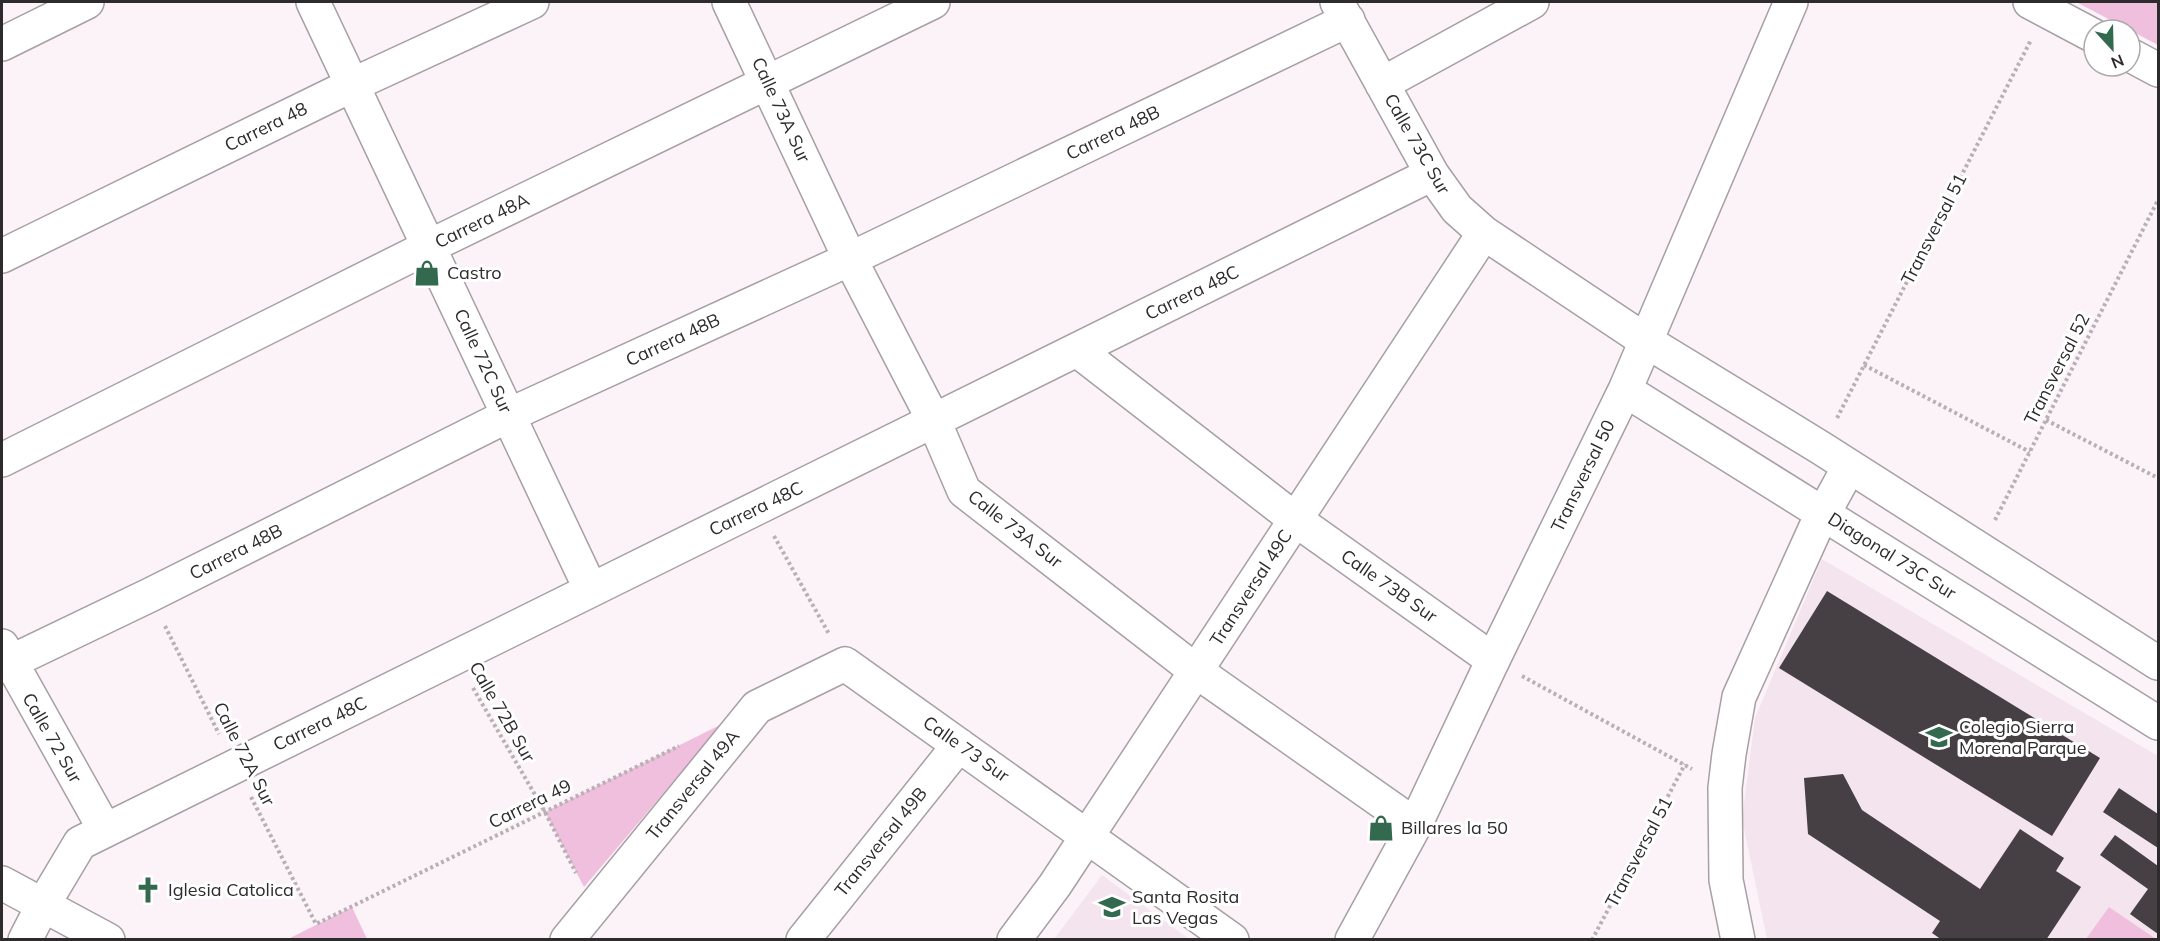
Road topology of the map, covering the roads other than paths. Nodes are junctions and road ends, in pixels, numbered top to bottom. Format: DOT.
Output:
graph roads {
  1 [pos="87,2"];
  2 [pos="313,2"];
  3 [pos="532,2"];
  4 [pos="729,2"];
  5 [pos="933,2"];
  6 [pos="1532,2"];
  7 [pos="1791,2"];
  8 [pos="2038,6"];
  9 [pos="1342,11"];
  10 [pos="2082,30"];
  11 [pos="2,44"];
  12 [pos="2142,61"];
  13 [pos="2158,70"];
  14 [pos="768,82"];
  15 [pos="1382,84"];
  16 [pos="352,85"];
  17 [pos="1432,174"];
  18 [pos="1484,233"];
  19 [pos="430,246"];
  20 [pos="2,256"];
  21 [pos="850,259"];
  22 [pos="1646,341"];
  23 [pos="1077,350"];
  24 [pos="1625,390"];
  25 [pos="509,415"];
  26 [pos="934,421"];
  27 [pos="2,460"];
  28 [pos="1849,467"];
  29 [pos="1823,512"];
  30 [pos="1296,520"];
  31 [pos="591,590"];
  32 [pos="4,658"];
  33 [pos="1493,660"];
  34 [pos="2158,663"];
  35 [pos="845,664"];
  36 [pos="1196,671"];
  37 [pos="2158,723"];
  38 [pos="959,745"];
  39 [pos="1415,825"];
  40 [pos="1088,835"];
  41 [pos="92,836"];
  42 [pos="2,883"];
  43 [pos="43,905"];
  44 [pos="25,939"];
  45 [pos="108,939"];
  46 [pos="567,939"];
  47 [pos="803,939"];
  48 [pos="1014,939"];
  49 [pos="1232,939"];
  50 [pos="1352,939"];
  51 [pos="1738,939"];
  1 -- 11 [label="street"];
  2 -- 16 [label="street, Calle 72C Sur"];
  3 -- 16 [label="street, Carrera 48"];
  4 -- 14 [label="street, Calle 73A Sur"];
  5 -- 14 [label="street, Carrera 48A"];
  6 -- 15 [label="street"];
  7 -- 22 [label="street, Transversal 50"];
  8 -- 10 [label="street"];
  9 -- 15 [label="street, Calle 73C Sur"];
  9 -- 21 [label="street, Carrera 48B"];
  12 -- 13 [label="street"];
  14 -- 19 [label="street, Carrera 48A"];
  14 -- 21 [label="street, Calle 73A Sur"];
  15 -- 17 [label="street, Calle 73C Sur"];
  16 -- 19 [label="street, Calle 72C Sur"];
  16 -- 20 [label="street, Carrera 48"];
  17 -- 18 [label="street, Calle 73C Sur"];
  17 -- 23 [label="street, Carrera 48C"];
  18 -- 22 [label="street, Calle 73C Sur"];
  18 -- 30 [label="street, Transversal 49C"];
  19 -- 25 [label="street, Calle 72C Sur"];
  19 -- 27 [label="street, Carrera 48A"];
  21 -- 25 [label="street, Carrera 48B"];
  21 -- 26 [label="street, Calle 73A Sur"];
  22 -- 24 [label="street, Transversal 50"];
  22 -- 28 [label="street"];
  23 -- 26 [label="street, Carrera 48C"];
  23 -- 30 [label="street, Calle 73B Sur"];
  24 -- 29 [label="street, Diagonal 73C Sur"];
  24 -- 33 [label="street, Transversal 50"];
  25 -- 31 [label="street, Calle 72C Sur"];
  25 -- 32 [label="street, Carrera 48B"];
  26 -- 31 [label="street, Carrera 48C"];
  26 -- 36 [label="street, Calle 73A Sur"];
  28 -- 29 [label="street"];
  28 -- 34 [label="street"];
  29 -- 37 [label="street, Diagonal 73C Sur"];
  29 -- 51 [label="street"];
  30 -- 33 [label="street, Calle 73B Sur"];
  30 -- 36 [label="street, Transversal 49C"];
  31 -- 41 [label="street, Carrera 48C"];
  32 -- 41 [label="street, Calle 72 Sur"];
  33 -- 39 [label="street, Transversal 50"];
  35 -- 38 [label="street, Calle 73 Sur"];
  35 -- 46 [label="street, Transversal 49A"];
  36 -- 39 [label="street, Calle 73A Sur"];
  36 -- 40 [label="street, Transversal 49C"];
  38 -- 40 [label="street, Calle 73 Sur"];
  38 -- 47 [label="street, Transversal 49B"];
  39 -- 50 [label="street, Transversal 50"];
  40 -- 48 [label="street, Transversal 49C"];
  40 -- 49 [label="street, Calle 73 Sur"];
  41 -- 43 [label="street"];
  42 -- 43 [label="street"];
  43 -- 44 [label="street"];
  43 -- 45 [label="street"];
}
